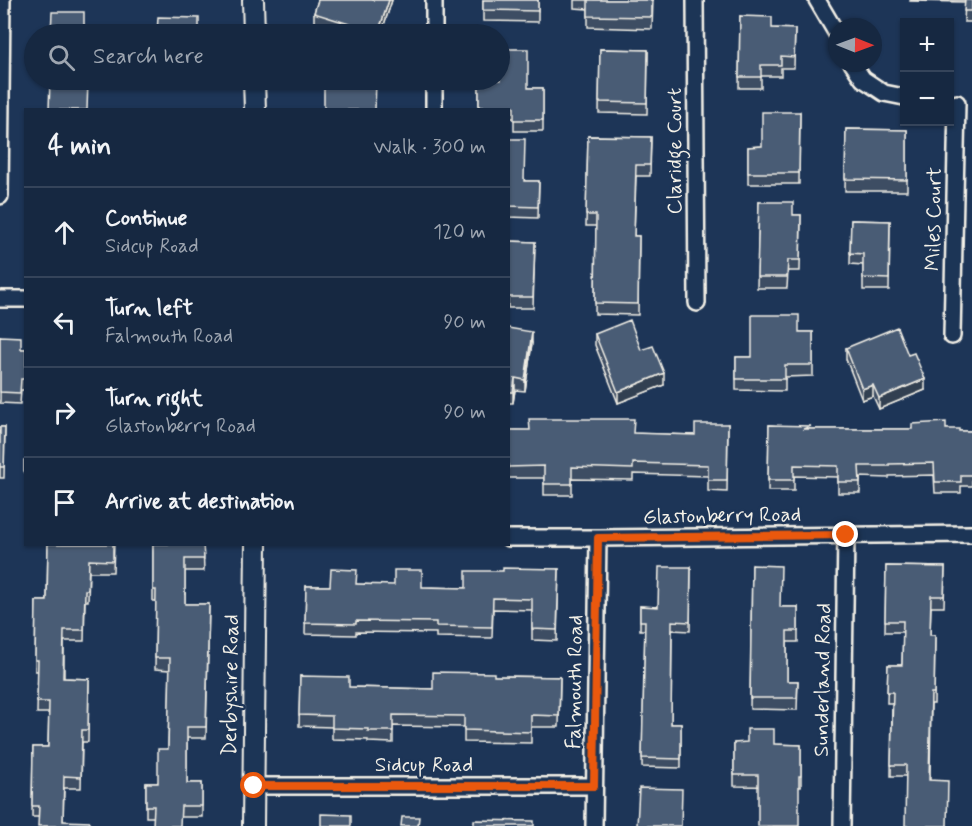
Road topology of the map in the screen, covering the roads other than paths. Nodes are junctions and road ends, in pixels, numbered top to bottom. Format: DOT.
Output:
graph roads {
  1 [pos="2,0"];
  2 [pos="253,0"];
  3 [pos="434,0"];
  4 [pos="696,0"];
  5 [pos="817,0"];
  6 [pos="828,19"];
  7 [pos="254,24"];
  8 [pos="434,24"];
  9 [pos="858,72"];
  10 [pos="254,90"];
  11 [pos="434,90"];
  12 [pos="900,97"];
  13 [pos="960,102"];
  14 [pos="255,108"];
  15 [pos="434,108"];
  16 [pos="0,196"];
  17 [pos="0,299"];
  18 [pos="24,299"];
  19 [pos="697,303"];
  20 [pos="952,336"];
  21 [pos="972,534"];
  22 [pos="846,535"];
  23 [pos="510,538"];
  24 [pos="598,538"];
  25 [pos="256,546"];
  26 [pos="254,786"];
  27 [pos="594,786"];
  28 [pos="253,826"];
  29 [pos="594,826"];
  30 [pos="842,826"];
  1 -- 16 [label="street"];
  2 -- 7 [label="street"];
  3 -- 8 [label="street"];
  4 -- 19 [label="street, Claridge Court"];
  5 -- 6 [label="street"];
  9 -- 12 [label="street"];
  10 -- 14 [label="street"];
  11 -- 15 [label="street"];
  13 -- 20 [label="street, Miles Court"];
  17 -- 18 [label="street"];
  21 -- 22 [label="street, Glastonberry Road"];
  22 -- 24 [label="street, Glastonberry Road"];
  22 -- 30 [label="street, Sunderland Road"];
  23 -- 24 [label="street, Glastonberry Road"];
  24 -- 27 [label="street, Falmouth Road"];
  25 -- 26 [label="street, Derbyshire Road"];
  26 -- 27 [label="street, Sidcup Road"];
  26 -- 28 [label="street, Derbyshire Road"];
  27 -- 29 [label="street, Falmouth Road"];
}
